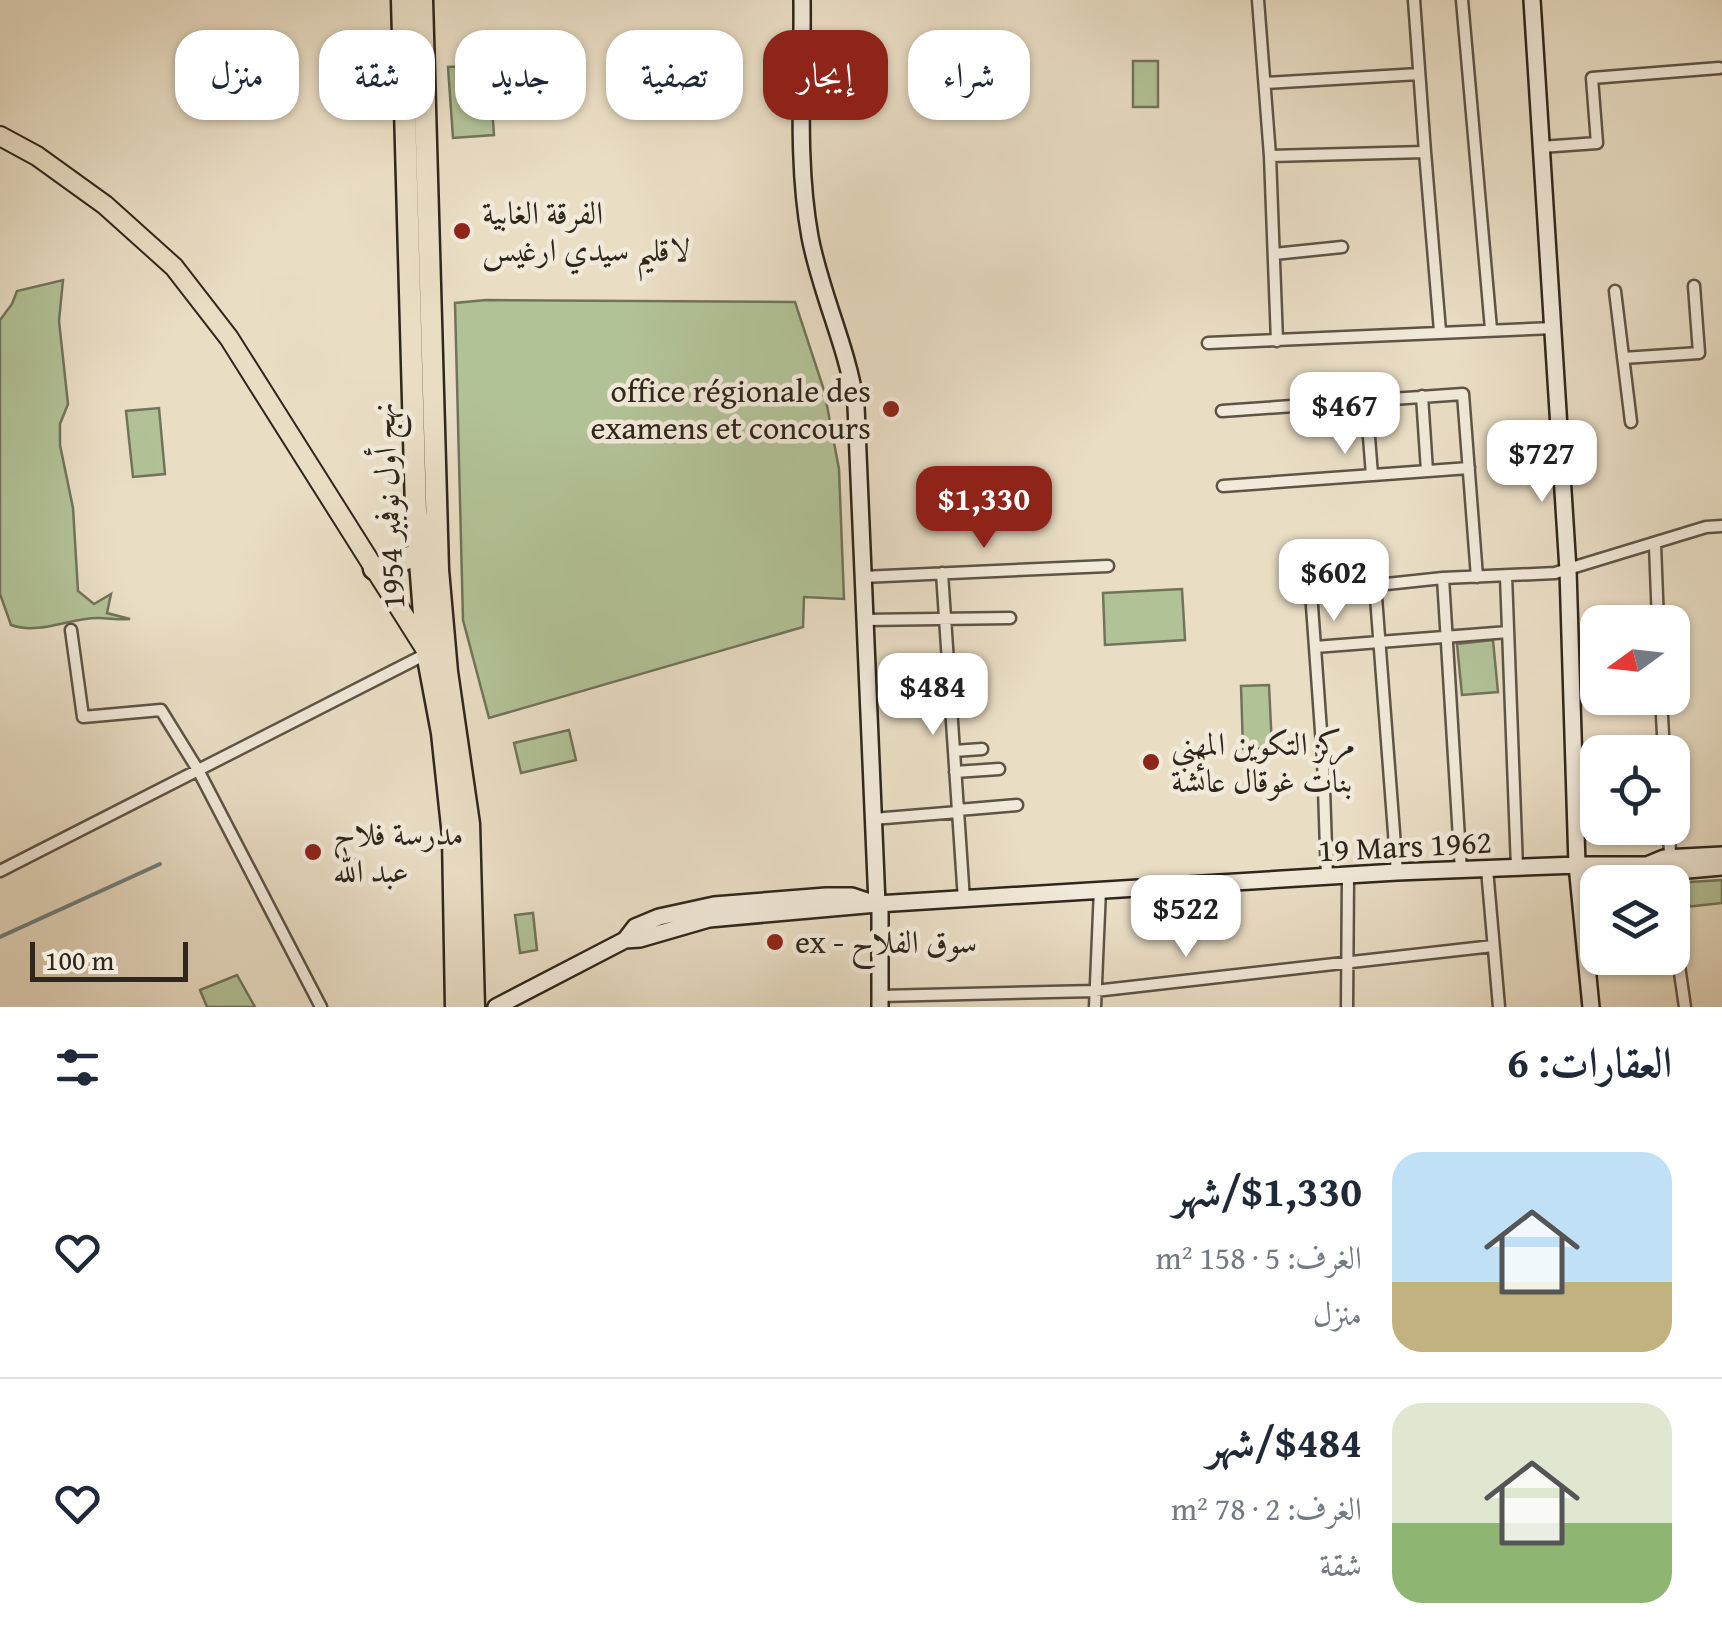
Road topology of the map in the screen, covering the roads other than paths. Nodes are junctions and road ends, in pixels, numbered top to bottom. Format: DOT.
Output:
graph roads {
  1 [pos="402,0"];
  2 [pos="422,0"];
  3 [pos="802,0"];
  4 [pos="1258,0"];
  5 [pos="1414,0"];
  6 [pos="1462,0"];
  7 [pos="1532,0"];
  8 [pos="1719,68"];
  9 [pos="1419,74"];
  10 [pos="1265,83"];
  11 [pos="0,136"];
  12 [pos="1541,147"];
  13 [pos="1425,152"];
  14 [pos="1270,156"];
  15 [pos="1342,247"];
  16 [pos="1274,254"];
  17 [pos="1694,286"];
  18 [pos="1616,291"];
  19 [pos="1554,328"];
  20 [pos="1491,329"];
  21 [pos="1440,331"];
  22 [pos="1277,341"];
  23 [pos="1208,343"];
  24 [pos="1623,358"];
  25 [pos="1422,396"];
  26 [pos="1366,399"];
  27 [pos="1222,411"];
  28 [pos="1631,422"];
  29 [pos="1469,468"];
  30 [pos="1427,471"];
  31 [pos="1372,474"];
  32 [pos="1224,486"];
  33 [pos="1722,526"];
  34 [pos="417,529"];
  35 [pos="437,538"];
  36 [pos="1655,545"];
  37 [pos="419,553"];
  38 [pos="1108,566"];
  39 [pos="381,567"];
  40 [pos="1568,570"];
  41 [pos="942,573"];
  42 [pos="862,576"];
  43 [pos="1506,576"];
  44 [pos="1477,577"];
  45 [pos="1443,578"];
  46 [pos="1375,584"];
  47 [pos="1657,605"];
  48 [pos="1010,618"];
  49 [pos="944,619"];
  50 [pos="864,620"];
  51 [pos="71,630"];
  52 [pos="1508,632"];
  53 [pos="1446,638"];
  54 [pos="1380,644"];
  55 [pos="1315,647"];
  56 [pos="427,653"];
  57 [pos="447,672"];
  58 [pos="982,749"];
  59 [pos="954,751"];
  60 [pos="999,769"];
  61 [pos="198,770"];
  62 [pos="955,772"];
  63 [pos="1016,805"];
  64 [pos="958,811"];
  65 [pos="873,819"];
  66 [pos="1722,855"];
  67 [pos="1577,865"];
  68 [pos="1686,865"];
  69 [pos="1722,867"];
  70 [pos="1517,868"];
  71 [pos="1486,869"];
  72 [pos="1690,869"];
  73 [pos="1460,870"];
  74 [pos="0,871"];
  75 [pos="1398,872"];
  76 [pos="1348,876"];
  77 [pos="1327,878"];
  78 [pos="1100,889"];
  79 [pos="964,900"];
  80 [pos="878,904"];
  81 [pos="1493,946"];
  82 [pos="1347,962"];
  83 [pos="1680,975"];
  84 [pos="1095,990"];
  85 [pos="880,1002"];
  86 [pos="321,1007"];
  87 [pos="456,1007"];
  88 [pos="474,1007"];
  89 [pos="496,1007"];
  90 [pos="1095,1007"];
  91 [pos="1347,1007"];
  92 [pos="1499,1007"];
  93 [pos="1592,1007"];
  94 [pos="1685,1007"];
  1 -- 34 [label="highway, نهج أول نوفمبر 1954"];
  2 -- 35 [label="highway, نهج أول نوفمبر 1954"];
  3 -- 42 [label="street"];
  4 -- 10 [label="street"];
  5 -- 9 [label="street"];
  6 -- 20 [label="street"];
  7 -- 12 [label="street"];
  8 -- 12 [label="street"];
  9 -- 10 [label="street"];
  9 -- 13 [label="street"];
  10 -- 14 [label="street"];
  11 -- 39 [label="main road"];
  12 -- 19 [label="street"];
  13 -- 14 [label="street"];
  13 -- 21 [label="street"];
  14 -- 16 [label="street"];
  15 -- 16 [label="street"];
  16 -- 22 [label="street"];
  17 -- 24 [label="street"];
  18 -- 24 [label="street"];
  19 -- 20 [label="street"];
  19 -- 40 [label="street"];
  20 -- 21 [label="street"];
  21 -- 22 [label="street"];
  22 -- 23 [label="street"];
  24 -- 28 [label="street"];
  25 -- 26 [label="street"];
  25 -- 29 [label="street"];
  25 -- 30 [label="street"];
  26 -- 27 [label="street"];
  26 -- 31 [label="street"];
  29 -- 30 [label="street"];
  29 -- 44 [label="street"];
  30 -- 31 [label="street"];
  31 -- 32 [label="street"];
  33 -- 36 [label="street"];
  34 -- 37 [label="highway, نهج أول نوفمبر 1954"];
  34 -- 39 [label="highway"];
  35 -- 37 [label="highway"];
  35 -- 57 [label="highway, نهج أول نوفمبر 1954"];
  36 -- 40 [label="street"];
  36 -- 47 [label="street"];
  37 -- 39 [label="highway"];
  37 -- 56 [label="highway, نهج أول نوفمبر 1954"];
  38 -- 41 [label="street"];
  39 -- 56 [label="main road"];
  40 -- 43 [label="street"];
  40 -- 67 [label="street"];
  41 -- 42 [label="street"];
  41 -- 49 [label="street"];
  42 -- 50 [label="street"];
  43 -- 44 [label="street"];
  43 -- 52 [label="street"];
  44 -- 45 [label="street"];
  45 -- 46 [label="street"];
  45 -- 53 [label="street"];
  46 -- 54 [label="street"];
  46 -- 55 [label="street"];
  48 -- 49 [label="street"];
  49 -- 50 [label="street"];
  49 -- 59 [label="street"];
  50 -- 65 [label="street"];
  51 -- 61 [label="street"];
  52 -- 53 [label="street"];
  52 -- 70 [label="street"];
  53 -- 54 [label="street"];
  53 -- 73 [label="street"];
  54 -- 55 [label="street"];
  54 -- 75 [label="street"];
  55 -- 77 [label="street"];
  56 -- 57 [label="main road"];
  56 -- 61 [label="street"];
  56 -- 87 [label="highway, نهج أول نوفمبر 1954"];
  57 -- 88 [label="highway, نهج أول نوفمبر 1954"];
  58 -- 59 [label="street"];
  59 -- 62 [label="street"];
  60 -- 62 [label="street"];
  61 -- 74 [label="street"];
  61 -- 86 [label="street"];
  62 -- 64 [label="street"];
  63 -- 64 [label="street"];
  64 -- 65 [label="street"];
  64 -- 79 [label="street"];
  65 -- 80 [label="street"];
  66 -- 68 [label="street"];
  67 -- 70 [label="street, 19 Mars 1962"];
  67 -- 93 [label="street"];
  69 -- 72 [label="street"];
  70 -- 71 [label="street, 19 Mars 1962"];
  71 -- 73 [label="street, 19 Mars 1962"];
  71 -- 81 [label="street"];
  73 -- 75 [label="street, 19 Mars 1962"];
  75 -- 76 [label="street, 19 Mars 1962"];
  76 -- 77 [label="street, 19 Mars 1962"];
  76 -- 82 [label="street"];
  77 -- 78 [label="street, 19 Mars 1962"];
  78 -- 79 [label="street, 19 Mars 1962"];
  78 -- 84 [label="street"];
  79 -- 80 [label="street, 19 Mars 1962"];
  80 -- 85 [label="street"];
  80 -- 89 [label="street, 19 Mars 1962"];
  81 -- 82 [label="street"];
  81 -- 92 [label="street"];
  82 -- 84 [label="street"];
  82 -- 91 [label="street"];
  83 -- 94 [label="street"];
  84 -- 85 [label="street"];
  84 -- 90 [label="street"];
}
